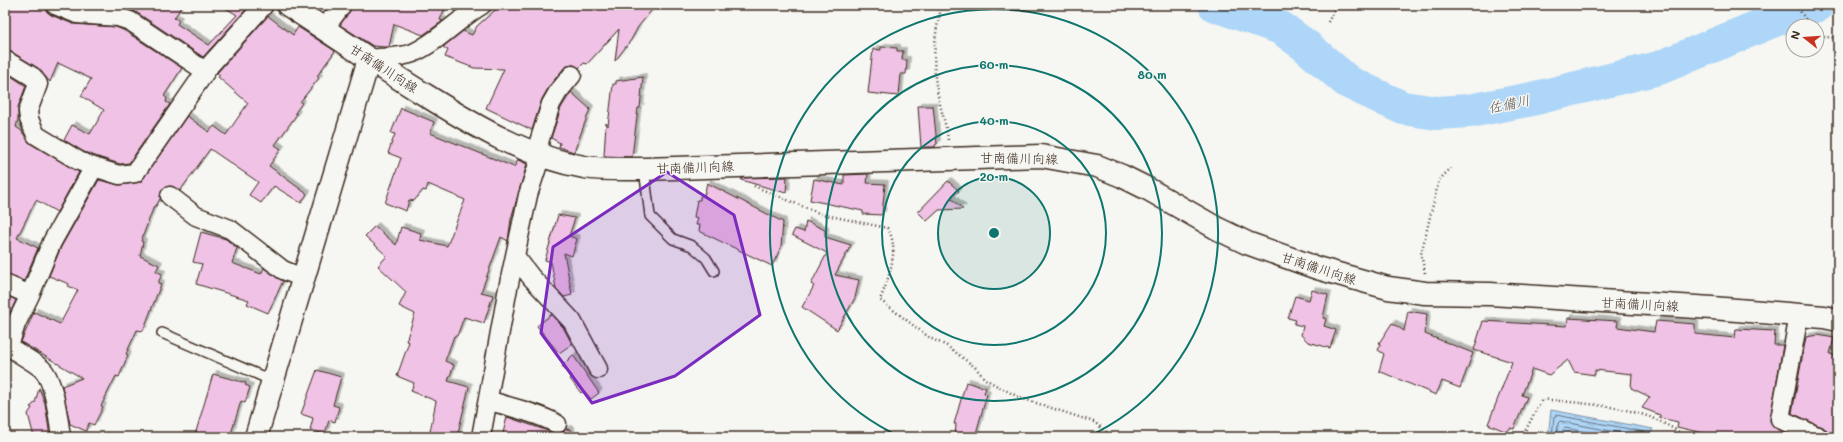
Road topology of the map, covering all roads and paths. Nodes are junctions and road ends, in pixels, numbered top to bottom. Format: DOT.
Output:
graph roads {
  1 [pos="55,5"];
  2 [pos="264,5"];
  3 [pos="288,5"];
  4 [pos="342,5"];
  5 [pos="482,5"];
  6 [pos="942,5"];
  7 [pos="1338,5"];
  8 [pos="1796,5"];
  9 [pos="1805,18"];
  10 [pos="1328,22"];
  11 [pos="324,29"];
  12 [pos="1825,36"];
  13 [pos="1838,38"];
  14 [pos="369,58"];
  15 [pos="5,60"];
  16 [pos="205,71"];
  17 [pos="572,75"];
  18 [pos="541,155"];
  19 [pos="950,158"];
  20 [pos="728,166"];
  21 [pos="94,167"];
  22 [pos="1451,168"];
  23 [pos="644,169"];
  24 [pos="170,196"];
  25 [pos="515,256"];
  26 [pos="714,271"];
  27 [pos="303,278"];
  28 [pos="5,284"];
  29 [pos="1425,293"];
  30 [pos="30,295"];
  31 [pos="1799,315"];
  32 [pos="1838,320"];
  33 [pos="162,333"];
  34 [pos="598,369"];
  35 [pos="273,381"];
  36 [pos="488,400"];
  37 [pos="558,424"];
  38 [pos="61,437"];
  39 [pos="256,437"];
  40 [pos="482,437"];
  41 [pos="1113,437"];
  42 [pos="1522,437"];
  43 [pos="1691,437"];
  44 [pos="1819,437"];
  1 -- 16 [label="street"];
  2 -- 16 [label="street"];
  3 -- 11 [label="main road, 甘南備川向線"];
  4 -- 11 [label="street"];
  5 -- 14 [label="street"];
  6 -- 19 [label="path"];
  7 -- 10 [label="path"];
  8 -- 9 [label="path"];
  11 -- 14 [label="main road, 甘南備川向線"];
  12 -- 13 [label="path"];
  14 -- 18 [label="main road, 甘南備川向線"];
  14 -- 27 [label="main road"];
  15 -- 21 [label="street"];
  16 -- 21 [label="street"];
  17 -- 18 [label="street"];
  18 -- 23 [label="main road, 甘南備川向線"];
  18 -- 25 [label="street"];
  19 -- 20 [label="main road, 甘南備川向線"];
  19 -- 29 [label="main road, 甘南備川向線"];
  20 -- 23 [label="main road, 甘南備川向線"];
  20 -- 41 [label="path"];
  21 -- 30 [label="street"];
  22 -- 29 [label="path"];
  23 -- 26 [label="lane"];
  24 -- 27 [label="street"];
  25 -- 34 [label="street"];
  25 -- 36 [label="street"];
  27 -- 35 [label="main road"];
  28 -- 30 [label="street"];
  29 -- 31 [label="main road, 甘南備川向線"];
  30 -- 38 [label="street"];
  31 -- 32 [label="main road, 甘南備川向線"];
  31 -- 44 [label="street"];
  33 -- 35 [label="lane"];
  35 -- 39 [label="main road"];
  36 -- 37 [label="street"];
  36 -- 40 [label="street"];
  42 -- 43 [label="path"];
}
